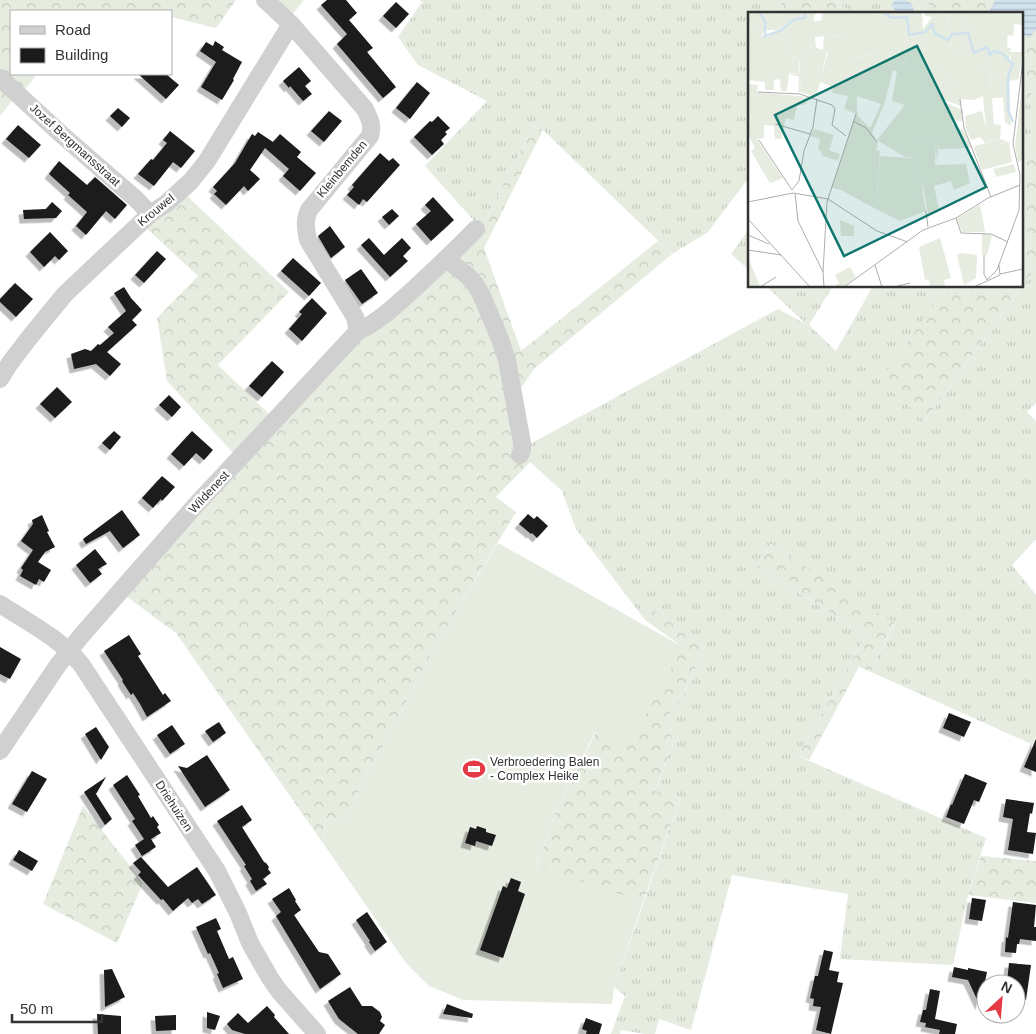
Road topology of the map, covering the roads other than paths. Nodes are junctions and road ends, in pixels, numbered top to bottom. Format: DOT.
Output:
graph roads {
  1 [pos="265,0"];
  2 [pos="291,24"];
  3 [pos="0,78"];
  4 [pos="150,214"];
  5 [pos="476,230"];
  6 [pos="446,259"];
  7 [pos="358,330"];
  8 [pos="0,379"];
  9 [pos="520,454"];
  10 [pos="0,604"];
  11 [pos="70,651"];
  12 [pos="0,751"];
  13 [pos="317,1034"];
  1 -- 2 [label="street, Kleinbemden"];
  2 -- 4 [label="street, Krouwel"];
  2 -- 7 [label="street, Kleinbemden"];
  3 -- 4 [label="street, Jozef Bergmansstraat"];
  4 -- 8 [label="street, Krouwel"];
  5 -- 6 [label="street, Wildenest"];
  6 -- 7 [label="street, Wildenest"];
  6 -- 9 [label="street"];
  7 -- 11 [label="street, Wildenest"];
  10 -- 11 [label="street, Driehuizen"];
  11 -- 12 [label="street, Wildenest"];
  11 -- 13 [label="street, Driehuizen"];
}
